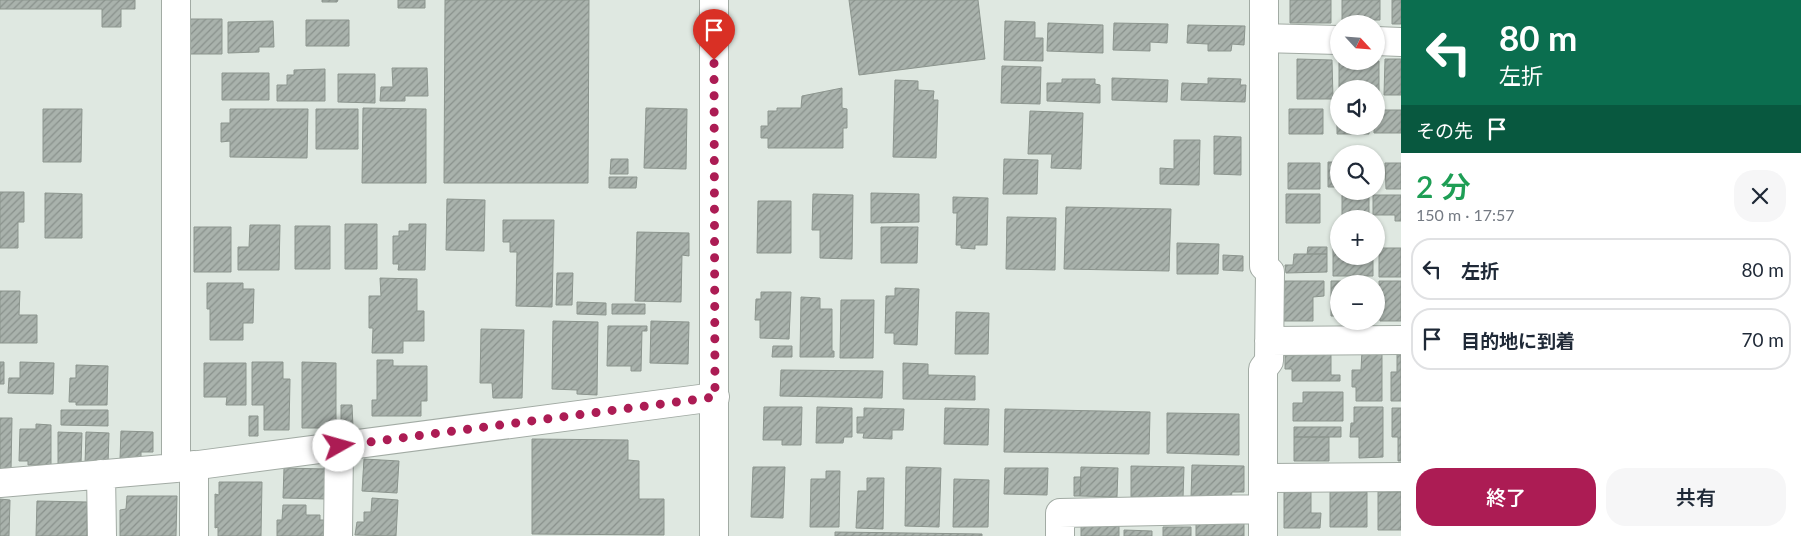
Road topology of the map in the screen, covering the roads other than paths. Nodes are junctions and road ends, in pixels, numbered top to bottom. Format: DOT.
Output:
graph roads {
  1 [pos="176,0"];
  2 [pos="714,0"];
  3 [pos="1264,0"];
  4 [pos="1264,38"];
  5 [pos="1330,40"];
  6 [pos="1385,41"];
  7 [pos="1401,42"];
  8 [pos="1401,340"];
  9 [pos="1269,341"];
  10 [pos="715,397"];
  11 [pos="339,446"];
  12 [pos="185,466"];
  13 [pos="101,474"];
  14 [pos="1401,477"];
  15 [pos="1263,478"];
  16 [pos="0,483"];
  17 [pos="1263,509"];
  18 [pos="102,536"];
  19 [pos="194,536"];
  20 [pos="338,536"];
  21 [pos="714,536"];
  22 [pos="1060,536"];
  23 [pos="1263,536"];
  1 -- 12 [label="street"];
  2 -- 10 [label="street"];
  3 -- 4 [label="street"];
  4 -- 5 [label="street"];
  4 -- 9 [label="street"];
  6 -- 7 [label="street"];
  8 -- 9 [label="street"];
  9 -- 15 [label="street"];
  10 -- 11 [label="street"];
  10 -- 21 [label="street"];
  11 -- 12 [label="street"];
  11 -- 20 [label="street"];
  12 -- 13 [label="street"];
  12 -- 19 [label="street"];
  13 -- 16 [label="street"];
  13 -- 18 [label="street"];
  14 -- 15 [label="street"];
  15 -- 17 [label="street"];
  17 -- 22 [label="street"];
  17 -- 23 [label="street"];
}
